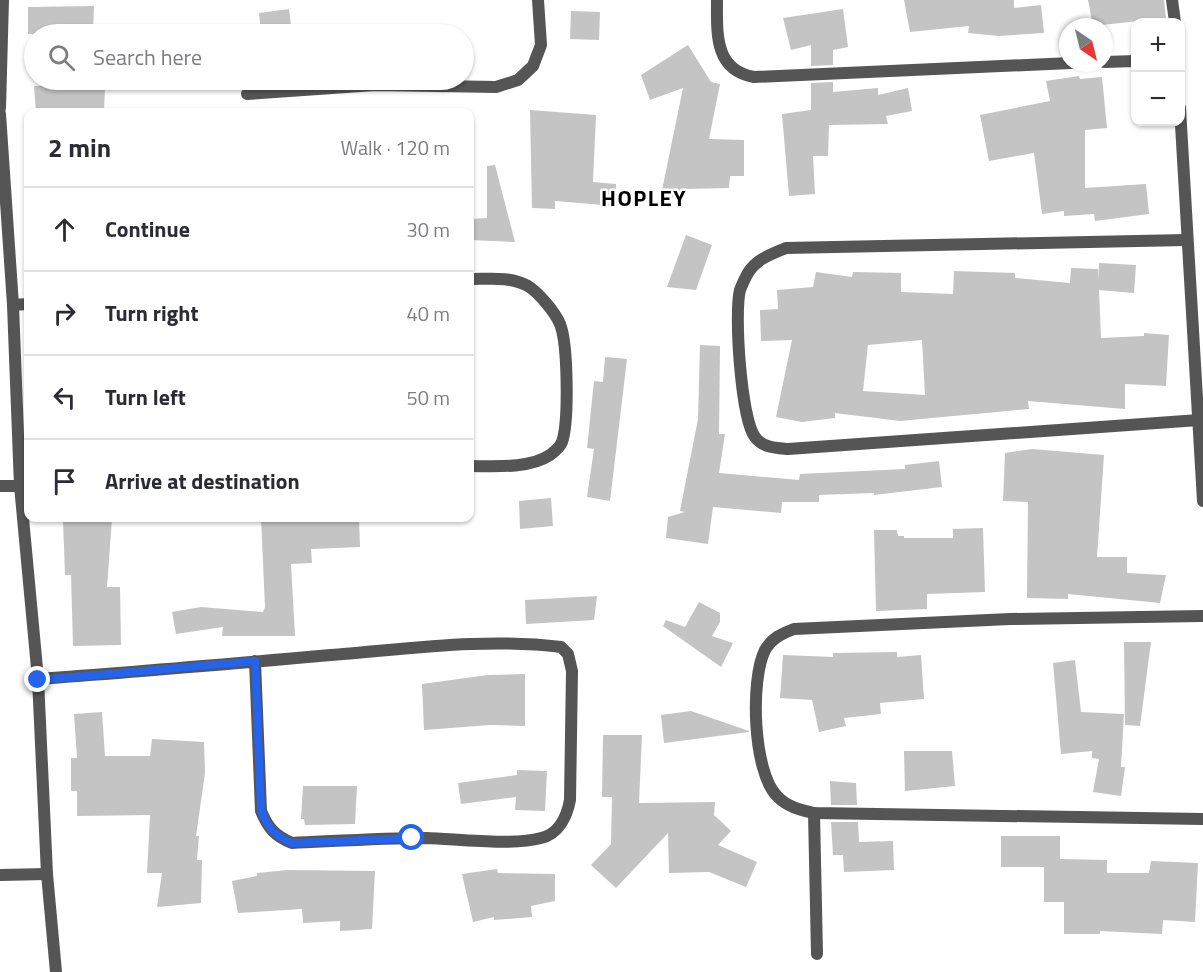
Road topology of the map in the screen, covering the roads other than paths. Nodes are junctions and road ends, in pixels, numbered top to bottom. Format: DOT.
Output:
graph roads {
  1 [pos="3,0"];
  2 [pos="538,0"];
  3 [pos="717,0"];
  4 [pos="1173,0"];
  5 [pos="1175,18"];
  6 [pos="1131,61"];
  7 [pos="1113,62"];
  8 [pos="1059,64"];
  9 [pos="474,87"];
  10 [pos="304,90"];
  11 [pos="247,94"];
  12 [pos="0,108"];
  13 [pos="0,114"];
  14 [pos="1181,126"];
  15 [pos="1186,240"];
  16 [pos="474,279"];
  17 [pos="24,304"];
  18 [pos="14,305"];
  19 [pos="1199,420"];
  20 [pos="474,466"];
  21 [pos="0,486"];
  22 [pos="20,486"];
  23 [pos="1203,501"];
  24 [pos="1203,616"];
  25 [pos="255,661"];
  26 [pos="38,680"];
  27 [pos="814,813"];
  28 [pos="1203,819"];
  29 [pos="47,874"];
  30 [pos="0,875"];
  31 [pos="817,954"];
  32 [pos="56,972"];
  1 -- 12 [label="street"];
  2 -- 9 [label="street"];
  3 -- 8 [label="street"];
  4 -- 5 [label="street"];
  6 -- 7 [label="street"];
  10 -- 11 [label="street"];
  13 -- 18 [label="street"];
  14 -- 15 [label="street"];
  15 -- 19 [label="street"];
  15 -- 19 [label="street"];
  16 -- 20 [label="street"];
  17 -- 18 [label="street"];
  18 -- 22 [label="street"];
  19 -- 23 [label="street"];
  21 -- 22 [label="street"];
  22 -- 26 [label="street"];
  24 -- 27 [label="street"];
  25 -- 25 [label="street"];
  25 -- 26 [label="street"];
  26 -- 29 [label="street"];
  27 -- 28 [label="street"];
  27 -- 31 [label="street"];
  29 -- 30 [label="street"];
  29 -- 32 [label="street"];
}
